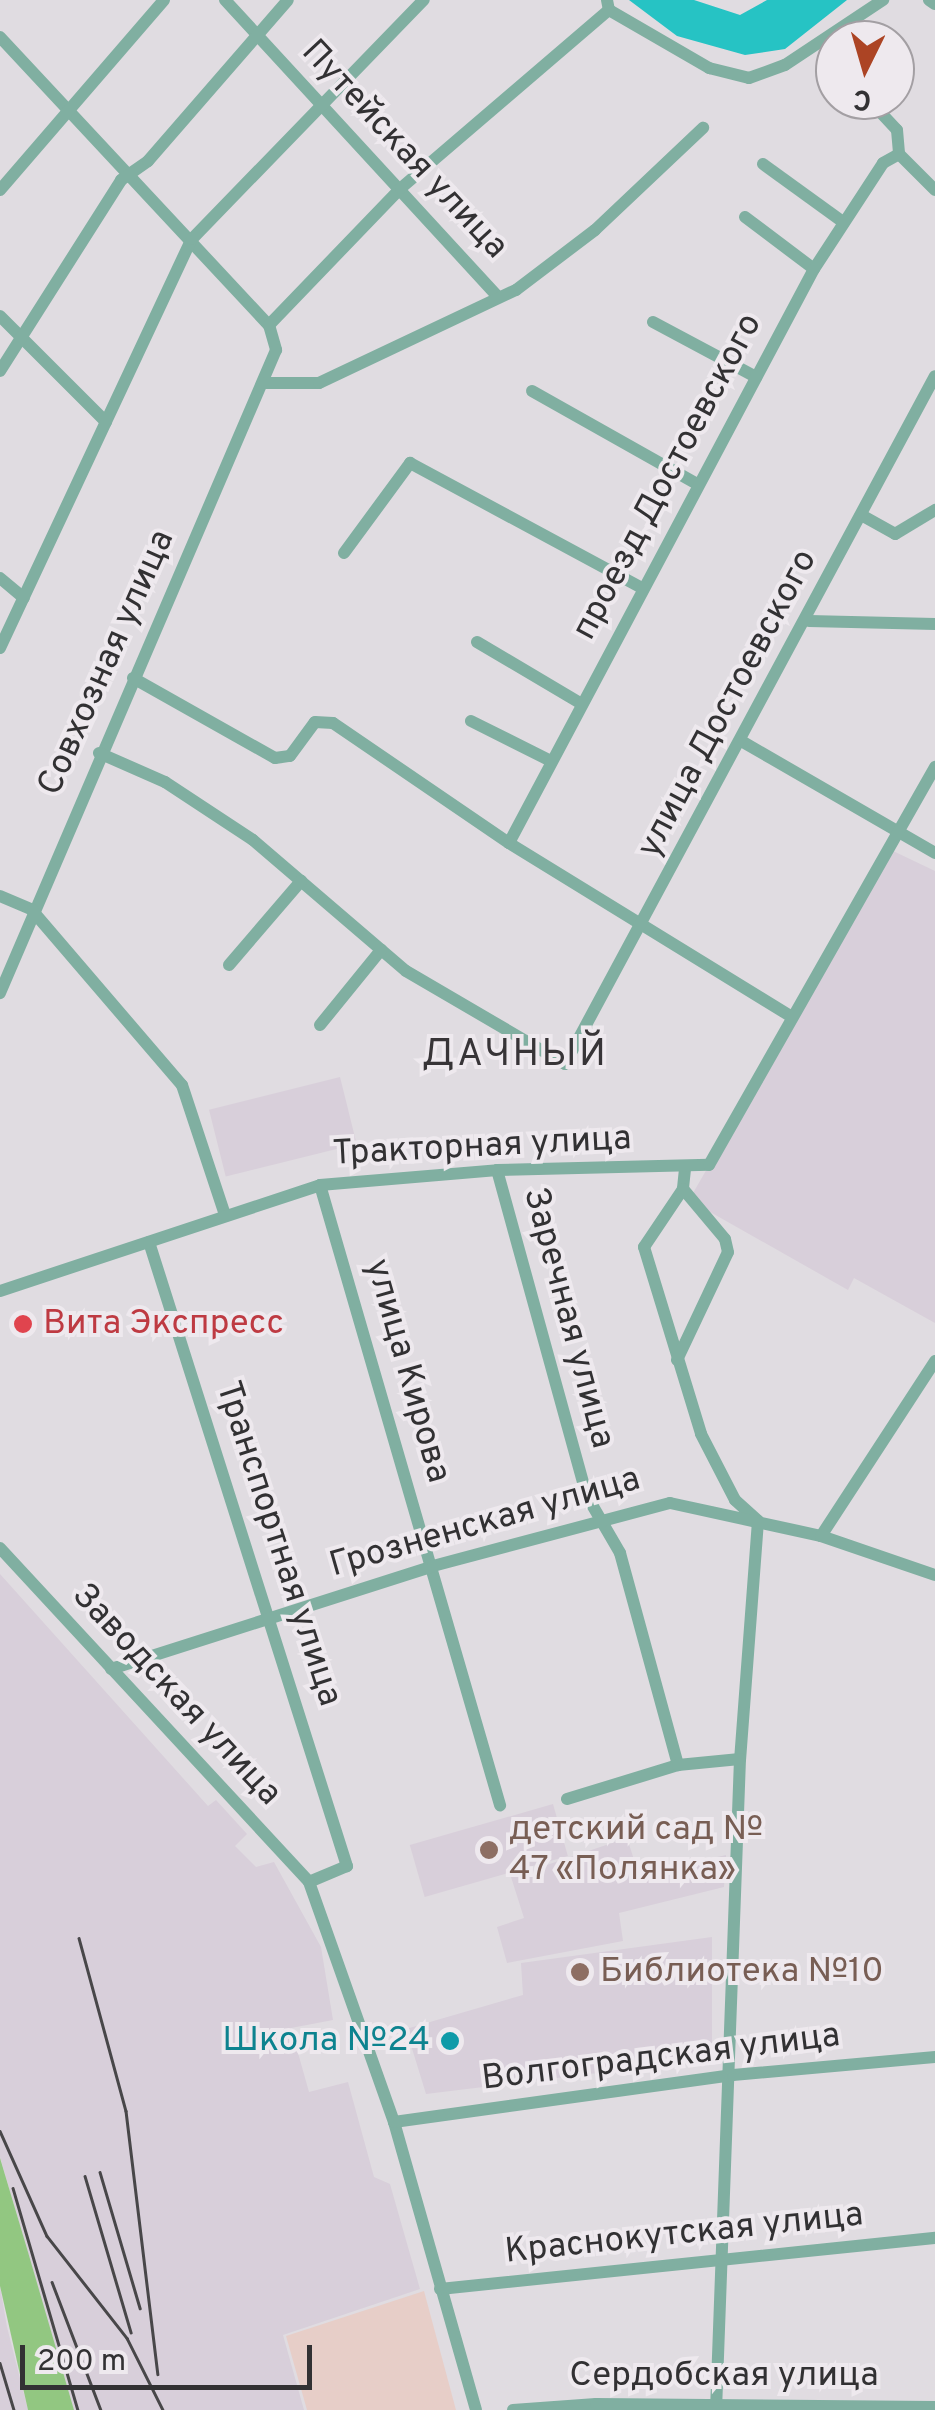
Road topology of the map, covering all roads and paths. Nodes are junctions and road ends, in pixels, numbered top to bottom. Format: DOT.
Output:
graph roads {
  1 [pos="164,0"];
  2 [pos="225,0"];
  3 [pos="288,0"];
  4 [pos="424,0"];
  5 [pos="884,0"];
  6 [pos="929,0"];
  7 [pos="935,4"];
  8 [pos="608,5"];
  9 [pos="256,34"];
  10 [pos="0,37"];
  11 [pos="69,110"];
  12 [pos="323,110"];
  13 [pos="888,120"];
  14 [pos="703,128"];
  15 [pos="899,154"];
  16 [pos="763,164"];
  17 [pos="127,174"];
  18 [pos="401,188"];
  19 [pos="0,190"];
  20 [pos="935,190"];
  21 [pos="745,217"];
  22 [pos="843,222"];
  23 [pos="192,239"];
  24 [pos="814,269"];
  25 [pos="498,297"];
  26 [pos="0,316"];
  27 [pos="653,322"];
  28 [pos="269,325"];
  29 [pos="21,340"];
  30 [pos="0,371"];
  31 [pos="935,376"];
  32 [pos="756,377"];
  33 [pos="265,383"];
  34 [pos="532,391"];
  35 [pos="106,422"];
  36 [pos="698,484"];
  37 [pos="935,510"];
  38 [pos="863,516"];
  39 [pos="344,553"];
  40 [pos="0,578"];
  41 [pos="642,588"];
  42 [pos="24,598"];
  43 [pos="809,621"];
  44 [pos="935,624"];
  45 [pos="477,642"];
  46 [pos="0,648"];
  47 [pos="133,678"];
  48 [pos="580,703"];
  49 [pos="471,721"];
  50 [pos="743,742"];
  51 [pos="99,753"];
  52 [pos="551,761"];
  53 [pos="935,767"];
  54 [pos="899,834"];
  55 [pos="509,843"];
  56 [pos="935,852"];
  57 [pos="301,881"];
  58 [pos="0,896"];
  59 [pos="31,909"];
  60 [pos="645,921"];
  61 [pos="382,950"];
  62 [pos="229,966"];
  63 [pos="0,993"];
  64 [pos="792,1017"];
  65 [pos="320,1025"];
  66 [pos="685,1168"];
  67 [pos="497,1170"];
  68 [pos="320,1185"];
  69 [pos="683,1189"];
  70 [pos="224,1212"];
  71 [pos="149,1242"];
  72 [pos="0,1291"];
  73 [pos="676,1360"];
  74 [pos="935,1362"];
  75 [pos="599,1521"];
  76 [pos="758,1521"];
  77 [pos="822,1536"];
  78 [pos="0,1548"];
  79 [pos="433,1566"];
  80 [pos="935,1575"];
  81 [pos="270,1615"];
  82 [pos="111,1669"];
  83 [pos="740,1759"];
  84 [pos="678,1765"];
  85 [pos="567,1799"];
  86 [pos="500,1805"];
  87 [pos="309,1882"];
  88 [pos="935,2057"];
  89 [pos="733,2075"];
  90 [pos="394,2122"];
  91 [pos="935,2238"];
  92 [pos="726,2263"];
  93 [pos="440,2289"];
  94 [pos="716,2407"];
  95 [pos="935,2407"];
  96 [pos="476,2410"];
  97 [pos="513,2410"];
  1 -- 11 [label="street"];
  2 -- 9 [label="street, Путейская улица"];
  3 -- 9 [label="street"];
  4 -- 12 [label="street"];
  5 -- 8 [label="street"];
  6 -- 7 [label="street"];
  8 -- 18 [label="street"];
  9 -- 12 [label="street, Путейская улица"];
  9 -- 17 [label="street"];
  10 -- 11 [label="street"];
  11 -- 17 [label="street"];
  11 -- 19 [label="street"];
  12 -- 18 [label="street, Путейская улица"];
  12 -- 23 [label="street"];
  13 -- 15 [label="street"];
  14 -- 25 [label="street"];
  15 -- 20 [label="street"];
  15 -- 22 [label="street, проезд Достоевского"];
  16 -- 22 [label="street"];
  17 -- 23 [label="street"];
  17 -- 29 [label="street"];
  18 -- 25 [label="street, Путейская улица"];
  18 -- 28 [label="street"];
  21 -- 24 [label="street"];
  22 -- 24 [label="street, проезд Достоевского"];
  23 -- 28 [label="street"];
  23 -- 35 [label="street"];
  24 -- 32 [label="street, проезд Достоевского"];
  25 -- 33 [label="street"];
  26 -- 29 [label="street"];
  27 -- 32 [label="street"];
  28 -- 33 [label="street, Совхозная улица"];
  29 -- 30 [label="street"];
  29 -- 35 [label="street"];
  31 -- 38 [label="street, улица Достоевского"];
  32 -- 36 [label="street, проезд Достоевского"];
  33 -- 47 [label="street, Совхозная улица"];
  34 -- 36 [label="street"];
  35 -- 42 [label="street"];
  36 -- 41 [label="street, проезд Достоевского"];
  37 -- 38 [label="street"];
  38 -- 43 [label="street, улица Достоевского"];
  39 -- 41 [label="street"];
  40 -- 42 [label="street"];
  41 -- 48 [label="street, проезд Достоевского"];
  42 -- 46 [label="street"];
  43 -- 44 [label="street"];
  43 -- 50 [label="street, улица Достоевского"];
  45 -- 48 [label="street"];
  47 -- 51 [label="street, Совхозная улица"];
  47 -- 55 [label="street"];
  48 -- 52 [label="street, проезд Достоевского"];
  49 -- 52 [label="street"];
  50 -- 54 [label="street"];
  50 -- 60 [label="street, улица Достоевского"];
  51 -- 57 [label="street"];
  51 -- 59 [label="street, Совхозная улица"];
  52 -- 55 [label="street, проезд Достоевского"];
  53 -- 54 [label="street"];
  54 -- 56 [label="street"];
  54 -- 64 [label="street"];
  55 -- 60 [label="street"];
  57 -- 61 [label="street"];
  57 -- 62 [label="street"];
  58 -- 59 [label="street"];
  59 -- 63 [label="street, Совхозная улица"];
  59 -- 70 [label="street"];
  60 -- 61 [label="street, улица Достоевского"];
  60 -- 64 [label="street"];
  61 -- 65 [label="street"];
  64 -- 66 [label="street"];
  66 -- 67 [label="street, Тракторная улица"];
  66 -- 69 [label="street"];
  67 -- 68 [label="street, Тракторная улица"];
  67 -- 75 [label="street, Заречная улица"];
  68 -- 70 [label="street, Тракторная улица"];
  68 -- 79 [label="street, улица Кирова"];
  69 -- 73 [label="street"];
  69 -- 73 [label="street"];
  70 -- 71 [label="street, Тракторная улица"];
  71 -- 72 [label="street, Тракторная улица"];
  71 -- 81 [label="street, Транспортная улица"];
  73 -- 76 [label="street"];
  74 -- 77 [label="street"];
  75 -- 76 [label="street, Грозненская улица"];
  75 -- 79 [label="street, Грозненская улица"];
  75 -- 84 [label="street, Заречная улица"];
  76 -- 77 [label="street, Грозненская улица"];
  76 -- 83 [label="street"];
  77 -- 80 [label="street, Грозненская улица"];
  78 -- 82 [label="street, Заводская улица"];
  79 -- 81 [label="street, Грозненская улица"];
  79 -- 86 [label="street, улица Кирова"];
  81 -- 82 [label="street, Грозненская улица"];
  81 -- 87 [label="street, Транспортная улица"];
  82 -- 87 [label="street, Заводская улица"];
  83 -- 84 [label="street"];
  83 -- 89 [label="street"];
  84 -- 85 [label="street"];
  87 -- 90 [label="street"];
  88 -- 89 [label="street, Волгоградская улица"];
  89 -- 90 [label="street, Волгоградская улица"];
  89 -- 92 [label="street"];
  90 -- 93 [label="street"];
  91 -- 92 [label="street, Краснокутская улица"];
  92 -- 93 [label="street, Краснокутская улица"];
  92 -- 94 [label="street"];
  93 -- 96 [label="street"];
  94 -- 95 [label="street, Сердобская улица"];
  94 -- 97 [label="street, Сердобская улица"];
}
